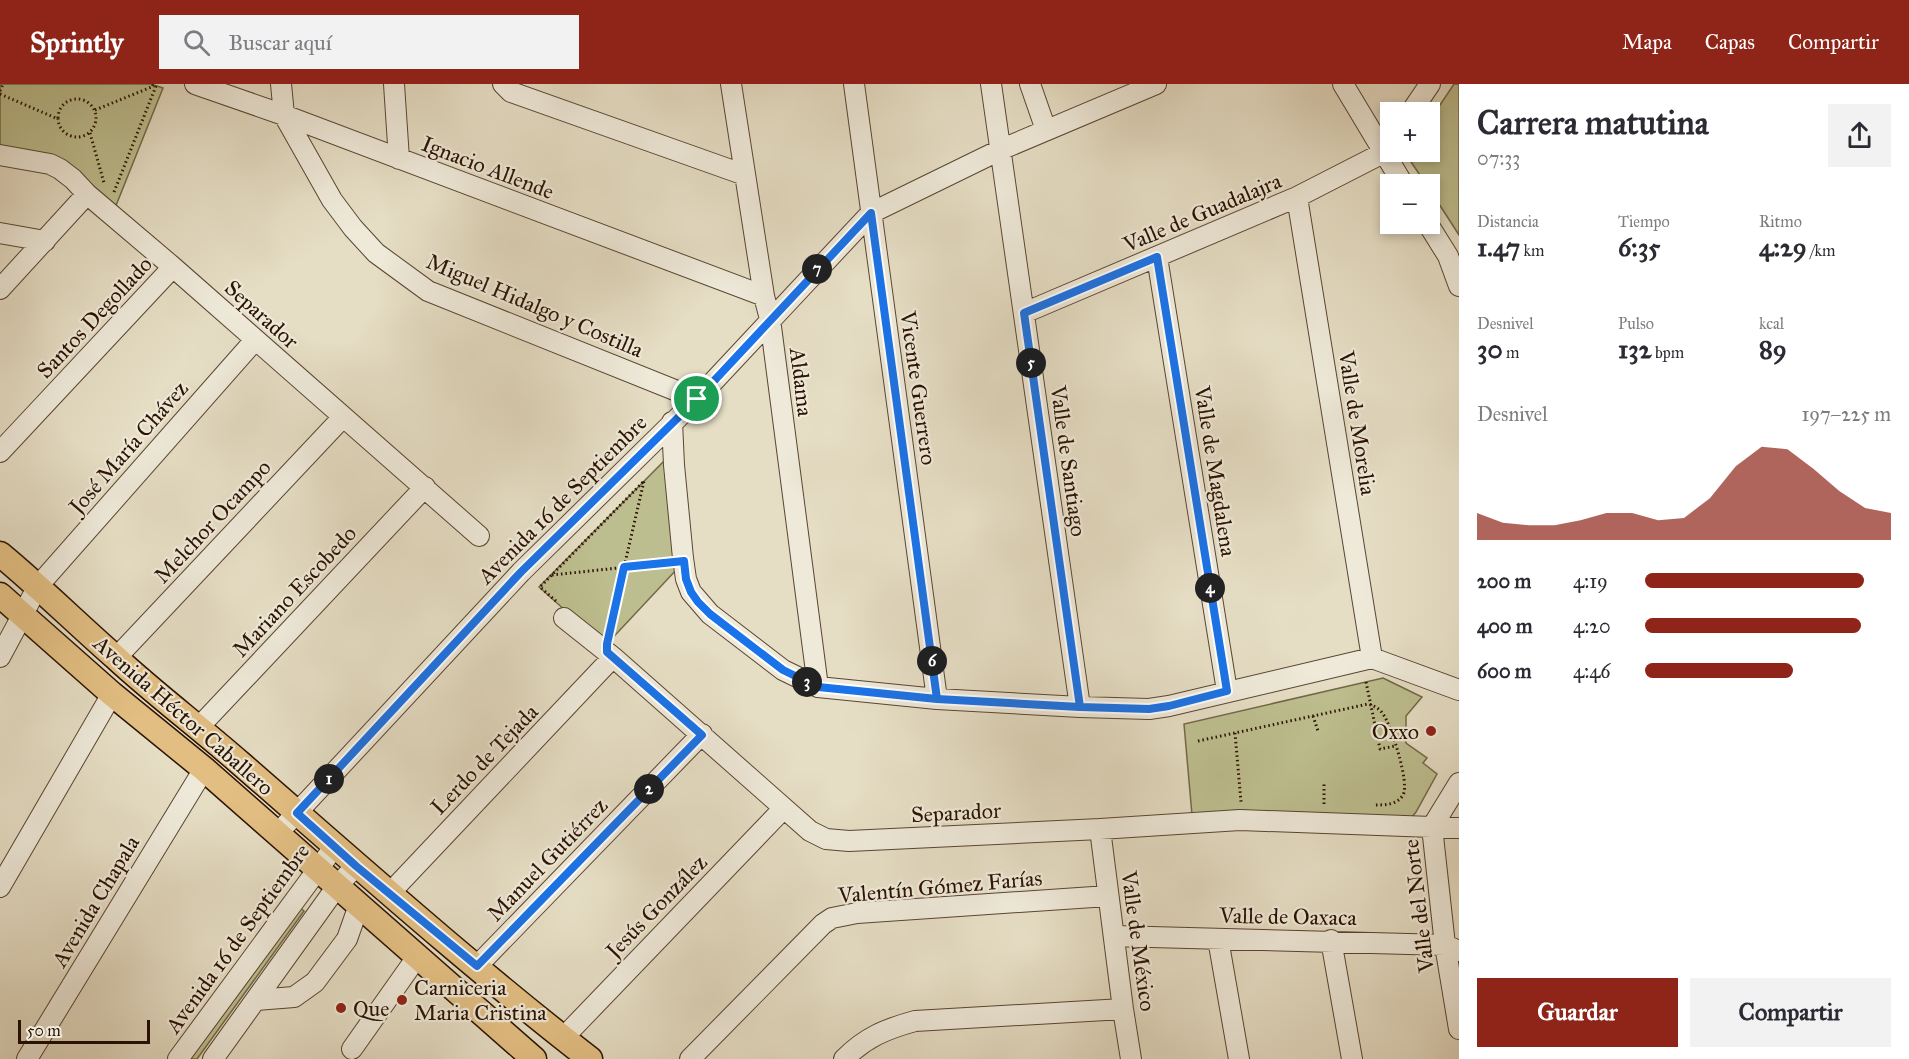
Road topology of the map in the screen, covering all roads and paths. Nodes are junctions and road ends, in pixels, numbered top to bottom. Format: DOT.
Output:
graph roads {
  1 [pos="3,84"];
  2 [pos="195,84"];
  3 [pos="281,84"];
  4 [pos="394,84"];
  5 [pos="502,84"];
  6 [pos="731,84"];
  7 [pos="854,84"];
  8 [pos="991,84"];
  9 [pos="1030,84"];
  10 [pos="1156,84"];
  11 [pos="1343,84"];
  12 [pos="1430,84"];
  13 [pos="153,85"];
  14 [pos="0,93"];
  15 [pos="1418,102"];
  16 [pos="95,110"];
  17 [pos="284,115"];
  18 [pos="58,119"];
  19 [pos="1046,130"];
  20 [pos="90,133"];
  21 [pos="1380,137"];
  22 [pos="1000,150"];
  23 [pos="1380,151"];
  24 [pos="0,155"];
  25 [pos="399,159"];
  26 [pos="745,175"];
  27 [pos="114,192"];
  28 [pos="97,193"];
  29 [pos="1297,197"];
  30 [pos="871,213"];
  31 [pos="0,233"];
  32 [pos="1434,234"];
  33 [pos="45,241"];
  34 [pos="1157,257"];
  35 [pos="173,267"];
  36 [pos="1459,286"];
  37 [pos="0,289"];
  38 [pos="764,297"];
  39 [pos="1024,313"];
  40 [pos="770,319"];
  41 [pos="255,340"];
  42 [pos="697,399"];
  43 [pos="342,417"];
  44 [pos="672,422"];
  45 [pos="651,444"];
  46 [pos="0,452"];
  47 [pos="644,481"];
  48 [pos="425,487"];
  49 [pos="479,536"];
  50 [pos="0,554"];
  51 [pos="684,561"];
  52 [pos="624,567"];
  53 [pos="521,572"];
  54 [pos="551,575"];
  55 [pos="38,586"];
  56 [pos="540,587"];
  57 [pos="0,595"];
  58 [pos="23,616"];
  59 [pos="564,618"];
  60 [pos="610,655"];
  61 [pos="0,657"];
  62 [pos="116,658"];
  63 [pos="1372,658"];
  64 [pos="1366,682"];
  65 [pos="818,687"];
  66 [pos="1459,690"];
  67 [pos="1227,691"];
  68 [pos="112,694"];
  69 [pos="937,699"];
  70 [pos="1080,707"];
  71 [pos="1313,716"];
  72 [pos="199,727"];
  73 [pos="1318,731"];
  74 [pos="1235,733"];
  75 [pos="702,735"];
  76 [pos="1198,741"];
  77 [pos="1395,746"];
  78 [pos="204,769"];
  79 [pos="1324,783"];
  80 [pos="1459,783"];
  81 [pos="1230,803"];
  82 [pos="1335,804"];
  83 [pos="1367,805"];
  84 [pos="784,808"];
  85 [pos="297,813"];
  86 [pos="1431,827"];
  87 [pos="1459,828"];
  88 [pos="1100,829"];
  89 [pos="278,833"];
  90 [pos="335,846"];
  91 [pos="356,866"];
  92 [pos="317,868"];
  93 [pos="338,885"];
  94 [pos="0,886"];
  95 [pos="389,894"];
  96 [pos="1108,896"];
  97 [pos="359,905"];
  98 [pos="1114,936"];
  99 [pos="1218,939"];
  100 [pos="1331,940"];
  101 [pos="451,946"];
  102 [pos="1452,948"];
  103 [pos="422,962"];
  104 [pos="477,966"];
  105 [pos="256,1000"];
  106 [pos="1123,1009"];
  107 [pos="1459,1029"];
  108 [pos="563,1038"];
  109 [pos="352,1048"];
  110 [pos="521,1055"];
  111 [pos="27,1059"];
  112 [pos="178,1059"];
  113 [pos="213,1059"];
  114 [pos="590,1059"];
  115 [pos="690,1059"];
  116 [pos="844,1059"];
  117 [pos="1131,1059"];
  118 [pos="1239,1059"];
  119 [pos="1352,1059"];
  1 -- 14 [label="path"];
  2 -- 17 [label="street, Ignacio Allende"];
  3 -- 17 [label="street, Miguel Hidalgo y Costilla"];
  4 -- 25 [label="street"];
  5 -- 26 [label="street"];
  6 -- 26 [label="street, Aldama"];
  7 -- 30 [label="street, Vicente Guerrero"];
  8 -- 22 [label="street"];
  9 -- 19 [label="street"];
  10 -- 19 [label="street, Avenida 16 de Septiembre"];
  11 -- 21 [label="street"];
  12 -- 15 [label="street"];
  13 -- 16 [label="path"];
  13 -- 27 [label="path"];
  14 -- 18 [label="path"];
  16 -- 18 [label="path"];
  16 -- 20 [label="path"];
  17 -- 25 [label="street, Ignacio Allende"];
  17 -- 42 [label="street, Miguel Hidalgo y Costilla"];
  18 -- 20 [label="path"];
  19 -- 22 [label="street, Avenida 16 de Septiembre"];
  20 -- 28 [label="path"];
  22 -- 30 [label="street, Avenida 16 de Septiembre"];
  22 -- 39 [label="street, Valle de Santiago"];
  23 -- 29 [label="street, Valle de Guadalajra"];
  24 -- 28 [label="street, Separador"];
  25 -- 38 [label="street, Ignacio Allende"];
  26 -- 38 [label="street, Aldama"];
  28 -- 33 [label="street"];
  28 -- 35 [label="street, Separador"];
  29 -- 34 [label="street, Valle de Guadalajra"];
  29 -- 63 [label="street, Valle de Morelia"];
  30 -- 40 [label="street, Avenida 16 de Septiembre"];
  30 -- 69 [label="street, Vicente Guerrero"];
  31 -- 33 [label="street"];
  32 -- 36 [label="street"];
  33 -- 37 [label="street"];
  34 -- 39 [label="street, Valle de Guadalajra"];
  34 -- 67 [label="street, Valle de Magdalena"];
  35 -- 41 [label="street, Separador"];
  35 -- 46 [label="street, Santos Degollado"];
  38 -- 40 [label="street, Aldama"];
  39 -- 70 [label="street, Valle de Santiago"];
  40 -- 42 [label="street, Avenida 16 de Septiembre"];
  40 -- 65 [label="street, Aldama"];
  41 -- 43 [label="street, Separador"];
  41 -- 55 [label="street, José María Chávez"];
  42 -- 44 [label="street, Avenida 16 de Septiembre"];
  43 -- 48 [label="street, Separador"];
  43 -- 62 [label="street, Melchor Ocampo"];
  44 -- 45 [label="street, Avenida 16 de Septiembre"];
  44 -- 51 [label="street"];
  45 -- 47 [label="path"];
  45 -- 53 [label="street, Avenida 16 de Septiembre"];
  47 -- 52 [label="path"];
  47 -- 54 [label="path"];
  48 -- 49 [label="street, Separador"];
  48 -- 72 [label="street, Mariano Escobedo"];
  50 -- 55 [label="main road, Avenida Héctor Caballero"];
  51 -- 52 [label="path"];
  51 -- 65 [label="street"];
  52 -- 54 [label="path"];
  52 -- 60 [label="path"];
  53 -- 54 [label="path"];
  53 -- 85 [label="street, Avenida 16 de Septiembre"];
  54 -- 56 [label="path"];
  55 -- 58 [label="street, José María Chávez"];
  55 -- 62 [label="main road, Avenida Héctor Caballero"];
  57 -- 58 [label="main road, Avenida Héctor Caballero"];
  58 -- 61 [label="street, José María Chávez"];
  58 -- 68 [label="main road, Avenida Héctor Caballero"];
  59 -- 60 [label="street, Separador"];
  60 -- 75 [label="street, Separador"];
  60 -- 95 [label="street, Lerdo de Tejada"];
  62 -- 72 [label="main road, Avenida Héctor Caballero"];
  63 -- 66 [label="street"];
  63 -- 67 [label="street"];
  64 -- 77 [label="path"];
  65 -- 69 [label="street"];
  67 -- 70 [label="street"];
  68 -- 78 [label="main road, Avenida Héctor Caballero"];
  68 -- 94 [label="street"];
  69 -- 70 [label="street"];
  71 -- 73 [label="path"];
  71 -- 74 [label="path"];
  71 -- 77 [label="path"];
  72 -- 85 [label="main road, Avenida Héctor Caballero"];
  74 -- 76 [label="path"];
  74 -- 81 [label="path"];
  75 -- 84 [label="street, Separador"];
  75 -- 104 [label="street, Manuel Gutiérrez"];
  77 -- 83 [label="path"];
  78 -- 89 [label="main road, Avenida Héctor Caballero"];
  78 -- 111 [label="street, Avenida Chapala"];
  79 -- 82 [label="path"];
  80 -- 86 [label="street, Valle del Norte"];
  84 -- 88 [label="street, Separador"];
  84 -- 108 [label="street, Jesús González"];
  85 -- 89 [label="street, Avenida 16 de Septiembre"];
  85 -- 90 [label="main road, Avenida Héctor Caballero"];
  86 -- 87 [label="street"];
  86 -- 88 [label="street, Separador"];
  86 -- 102 [label="street, Valle del Norte"];
  88 -- 96 [label="street, Valle de México"];
  89 -- 92 [label="main road, Avenida Héctor Caballero"];
  90 -- 91 [label="main road, Avenida Héctor Caballero"];
  90 -- 92 [label="street, Avenida 16 de Septiembre"];
  91 -- 93 [label="street"];
  91 -- 95 [label="main road, Avenida Héctor Caballero"];
  92 -- 93 [label="main road, Avenida Héctor Caballero"];
  92 -- 112 [label="street, Avenida 16 de Septiembre"];
  93 -- 97 [label="main road, Avenida Héctor Caballero"];
  93 -- 105 [label="street"];
  95 -- 101 [label="main road, Avenida Héctor Caballero"];
  96 -- 98 [label="street, Valle de México"];
  96 -- 115 [label="street, Valentín Gómez Farías"];
  97 -- 103 [label="main road, Avenida Héctor Caballero"];
  97 -- 105 [label="street"];
  98 -- 99 [label="street, Valle de Oaxaca"];
  98 -- 106 [label="street, Valle de México"];
  99 -- 100 [label="street, Valle de Oaxaca"];
  99 -- 118 [label="street"];
  100 -- 102 [label="street, Valle de Oaxaca"];
  100 -- 119 [label="street"];
  101 -- 103 [label="main road"];
  101 -- 104 [label="main road, Avenida Héctor Caballero"];
  102 -- 107 [label="street, Valle del Norte"];
  103 -- 109 [label="street"];
  103 -- 110 [label="main road, Avenida Héctor Caballero"];
  104 -- 108 [label="main road, Avenida Héctor Caballero"];
  105 -- 113 [label="street"];
  106 -- 116 [label="street"];
  106 -- 117 [label="street, Valle de México"];
  108 -- 114 [label="main road, Avenida Héctor Caballero"];
}
